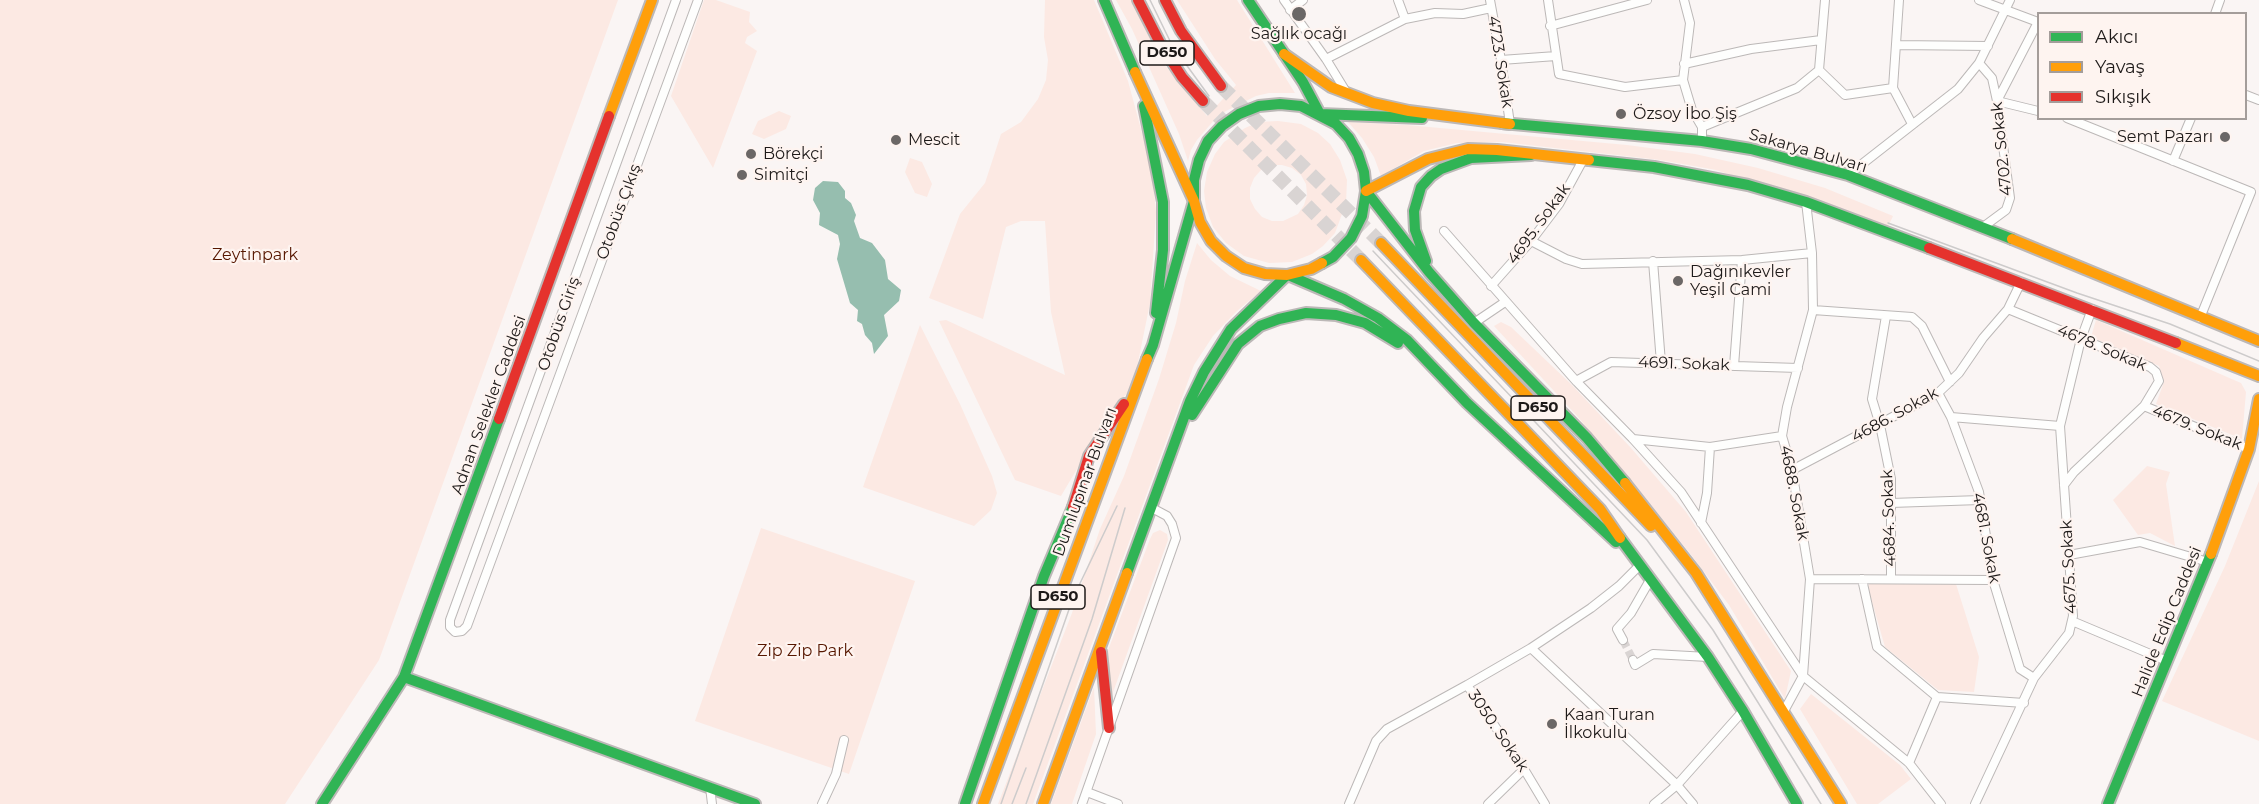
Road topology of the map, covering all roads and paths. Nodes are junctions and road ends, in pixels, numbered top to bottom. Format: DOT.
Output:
graph roads {
  1 [pos="652,0"];
  2 [pos="676,0"];
  3 [pos="698,0"];
  4 [pos="1104,0"];
  5 [pos="1138,0"];
  6 [pos="1165,0"];
  7 [pos="1248,0"];
  8 [pos="1284,0"];
  9 [pos="1303,0"];
  10 [pos="1398,0"];
  11 [pos="1548,0"];
  12 [pos="1647,0"];
  13 [pos="1684,0"];
  14 [pos="1825,0"];
  15 [pos="1899,0"];
  16 [pos="1979,0"];
  17 [pos="2010,0"];
  18 [pos="1490,4"];
  19 [pos="1612,4"];
  20 [pos="2004,9"];
  21 [pos="1290,10"];
  22 [pos="1405,19"];
  23 [pos="2037,22"];
  24 [pos="2037,24"];
  25 [pos="1550,26"];
  26 [pos="1821,40"];
  27 [pos="1896,45"];
  28 [pos="1988,46"];
  29 [pos="1284,54"];
  30 [pos="1556,56"];
  31 [pos="1326,59"];
  32 [pos="1501,60"];
  33 [pos="1980,63"];
  34 [pos="1684,64"];
  35 [pos="1819,70"];
  36 [pos="1683,80"];
  37 [pos="1141,86"];
  38 [pos="1221,86"];
  39 [pos="1893,88"];
  40 [pos="1347,94"];
  41 [pos="1203,101"];
  42 [pos="1997,101"];
  43 [pos="2037,111"];
  44 [pos="1320,114"];
  45 [pos="2075,120"];
  46 [pos="2190,120"];
  47 [pos="1510,124"];
  48 [pos="1912,124"];
  49 [pos="1702,127"];
  50 [pos="1702,141"];
  51 [pos="1531,155"];
  52 [pos="1583,160"];
  53 [pos="2173,160"];
  54 [pos="1848,175"];
  55 [pos="1366,191"];
  56 [pos="1194,201"];
  57 [pos="1806,202"];
  58 [pos="1983,227"];
  59 [pos="1444,231"];
  60 [pos="1531,241"];
  61 [pos="1381,243"];
  62 [pos="1812,253"];
  63 [pos="1362,260"];
  64 [pos="1742,260"];
  65 [pos="1653,261"];
  66 [pos="1429,272"];
  67 [pos="1287,275"];
  68 [pos="2021,282"];
  69 [pos="1491,286"];
  70 [pos="1505,302"];
  71 [pos="2008,309"];
  72 [pos="2092,309"];
  73 [pos="1813,310"];
  74 [pos="1886,316"];
  75 [pos="2200,318"];
  76 [pos="1474,323"];
  77 [pos="2081,339"];
  78 [pos="2259,341"];
  79 [pos="1153,345"];
  80 [pos="1661,363"];
  81 [pos="1734,366"];
  82 [pos="1434,368"];
  83 [pos="1798,368"];
  84 [pos="2259,376"];
  85 [pos="1576,381"];
  86 [pos="1950,382"];
  87 [pos="1134,390"];
  88 [pos="1938,393"];
  89 [pos="2259,399"];
  90 [pos="2144,406"];
  91 [pos="1951,417"];
  92 [pos="1880,425"];
  93 [pos="2060,426"];
  94 [pos="1180,432"];
  95 [pos="2259,432"];
  96 [pos="1782,436"];
  97 [pos="1633,439"];
  98 [pos="1710,447"];
  99 [pos="2249,449"];
  100 [pos="1792,470"];
  101 [pos="2064,485"];
  102 [pos="1980,500"];
  103 [pos="1891,503"];
  104 [pos="1152,508"];
  105 [pos="1701,523"];
  106 [pos="1626,548"];
  107 [pos="2069,555"];
  108 [pos="2208,562"];
  109 [pos="1639,566"];
  110 [pos="1696,573"];
  111 [pos="1810,579"];
  112 [pos="1862,579"];
  113 [pos="1891,579"];
  114 [pos="1650,580"];
  115 [pos="1993,580"];
  116 [pos="2072,621"];
  117 [pos="467,626"];
  118 [pos="1623,640"];
  119 [pos="1101,647"];
  120 [pos="1531,648"];
  121 [pos="1708,657"];
  122 [pos="1633,660"];
  123 [pos="2167,661"];
  124 [pos="1803,676"];
  125 [pos="404,677"];
  126 [pos="2034,678"];
  127 [pos="1467,685"];
  128 [pos="1937,697"];
  129 [pos="2024,703"];
  130 [pos="1743,711"];
  131 [pos="1784,711"];
  132 [pos="1109,728"];
  133 [pos="844,740"];
  134 [pos="1909,763"];
  135 [pos="1524,769"];
  136 [pos="1677,785"];
  137 [pos="710,787"];
  138 [pos="1087,792"];
  139 [pos="322,804"];
  140 [pos="712,804"];
  141 [pos="754,804"];
  142 [pos="822,804"];
  143 [pos="965,804"];
  144 [pos="983,804"];
  145 [pos="1043,804"];
  146 [pos="1082,804"];
  147 [pos="1118,804"];
  148 [pos="1349,804"];
  149 [pos="1488,804"];
  150 [pos="1545,804"];
  151 [pos="1654,804"];
  152 [pos="1693,804"];
  153 [pos="1797,804"];
  154 [pos="1841,804"];
  155 [pos="1941,804"];
  156 [pos="1975,804"];
  157 [pos="2108,804"];
  1 -- 125 [label="main road, Adnan Selekler Caddesi"];
  2 -- 117 [label="street, Otobüs Giriş"];
  3 -- 117 [label="street, Otobüs Çıkış"];
  4 -- 37 [label="main road"];
  5 -- 41 [label="main road, D650"];
  6 -- 38 [label="main road, D650"];
  7 -- 29 [label="main road"];
  8 -- 21 [label="street"];
  9 -- 21 [label="street"];
  10 -- 22 [label="street"];
  11 -- 25 [label="street"];
  12 -- 19 [label="street"];
  13 -- 34 [label="street"];
  14 -- 26 [label="street"];
  15 -- 27 [label="street"];
  16 -- 20 [label="street"];
  17 -- 20 [label="street"];
  18 -- 22 [label="street"];
  18 -- 32 [label="street, 4723. Sokak"];
  19 -- 25 [label="street"];
  20 -- 23 [label="street"];
  20 -- 28 [label="street"];
  21 -- 31 [label="street"];
  22 -- 31 [label="street"];
  24 -- 42 [label="street"];
  25 -- 30 [label="street"];
  26 -- 34 [label="street"];
  26 -- 35 [label="street"];
  27 -- 28 [label="street"];
  27 -- 39 [label="street"];
  28 -- 33 [label="street"];
  29 -- 40 [label="main road"];
  29 -- 44 [label="main road"];
  30 -- 32 [label="street"];
  30 -- 36 [label="street"];
  31 -- 40 [label="street"];
  32 -- 47 [label="street, 4723. Sokak"];
  33 -- 42 [label="street, 4702. Sokak"];
  33 -- 48 [label="street"];
  34 -- 36 [label="street"];
  35 -- 39 [label="street"];
  35 -- 49 [label="street"];
  36 -- 49 [label="street"];
  37 -- 56 [label="main road"];
  37 -- 79 [label="main road"];
  39 -- 48 [label="street"];
  40 -- 47 [label="main road"];
  42 -- 43 [label="street"];
  42 -- 58 [label="street, 4702. Sokak"];
  44 -- 47 [label="main road, Sakarya Bulvarı"];
  44 -- 55 [label="main road"];
  44 -- 56 [label="main road"];
  45 -- 53 [label="street"];
  46 -- 53 [label="street"];
  47 -- 50 [label="main road, Sakarya Bulvarı"];
  48 -- 54 [label="street"];
  49 -- 50 [label="street"];
  50 -- 54 [label="main road, Sakarya Bulvarı"];
  51 -- 52 [label="main road"];
  51 -- 55 [label="main road"];
  51 -- 66 [label="main road"];
  52 -- 57 [label="main road"];
  52 -- 60 [label="street, 4695. Sokak"];
  53 -- 75 [label="street"];
  54 -- 58 [label="main road, Sakarya Bulvarı"];
  55 -- 66 [label="main road"];
  55 -- 67 [label="main road"];
  56 -- 67 [label="main road"];
  56 -- 79 [label="main road, Dumlupınar Bulvarı / D650"];
  57 -- 62 [label="street, 4688. Sokak"];
  57 -- 68 [label="main road"];
  58 -- 75 [label="main road, Sakarya Bulvarı"];
  59 -- 69 [label="street"];
  60 -- 65 [label="street"];
  60 -- 69 [label="street, 4695. Sokak"];
  61 -- 110 [label="main road, D650"];
  62 -- 64 [label="street"];
  62 -- 73 [label="street, 4688. Sokak"];
  63 -- 106 [label="main road, D650"];
  64 -- 65 [label="street"];
  64 -- 81 [label="street"];
  65 -- 80 [label="street"];
  66 -- 76 [label="main road"];
  67 -- 82 [label="main road"];
  67 -- 94 [label="main road"];
  68 -- 71 [label="street, 4686. Sokak"];
  68 -- 72 [label="main road"];
  69 -- 70 [label="street"];
  70 -- 76 [label="street"];
  70 -- 85 [label="street"];
  71 -- 77 [label="street, 4678. Sokak"];
  71 -- 86 [label="street, 4686. Sokak"];
  72 -- 77 [label="street, 4675. Sokak"];
  72 -- 84 [label="main road"];
  73 -- 74 [label="street"];
  73 -- 83 [label="street, 4688. Sokak"];
  74 -- 86 [label="street"];
  74 -- 92 [label="street, 4684. Sokak"];
  75 -- 78 [label="main road, Sakarya Bulvarı"];
  76 -- 110 [label="main road"];
  77 -- 90 [label="street, 4678. Sokak"];
  77 -- 93 [label="street, 4675. Sokak"];
  79 -- 87 [label="main road, Dumlupınar Bulvarı / D650"];
  80 -- 81 [label="street, 4691. Sokak"];
  80 -- 85 [label="street, 4691. Sokak"];
  81 -- 83 [label="street, 4691. Sokak"];
  82 -- 94 [label="main road"];
  82 -- 106 [label="main road"];
  83 -- 96 [label="street, 4688. Sokak"];
  85 -- 97 [label="street"];
  86 -- 88 [label="street, 4686. Sokak"];
  87 -- 143 [label="main road"];
  87 -- 144 [label="main road, Dumlupınar Bulvarı / D650"];
  88 -- 91 [label="street, 4681. Sokak"];
  88 -- 92 [label="street, 4686. Sokak"];
  89 -- 99 [label="main road"];
  90 -- 99 [label="street, 4679. Sokak"];
  90 -- 101 [label="street, 4678. Sokak"];
  91 -- 93 [label="street"];
  91 -- 102 [label="street, 4681. Sokak"];
  92 -- 100 [label="street, 4686. Sokak"];
  92 -- 103 [label="street, 4684. Sokak"];
  93 -- 101 [label="street, 4675. Sokak"];
  94 -- 104 [label="main road"];
  95 -- 99 [label="main road"];
  96 -- 98 [label="street"];
  96 -- 100 [label="street, 4688. Sokak"];
  97 -- 98 [label="street"];
  97 -- 105 [label="street"];
  98 -- 105 [label="street"];
  99 -- 108 [label="main road, Halide Edip Caddesi"];
  100 -- 111 [label="street, 4688. Sokak"];
  101 -- 107 [label="street, 4675. Sokak"];
  102 -- 103 [label="street"];
  102 -- 115 [label="street, 4681. Sokak"];
  103 -- 113 [label="street, 4684. Sokak"];
  104 -- 119 [label="main road"];
  104 -- 132 [label="street"];
  105 -- 124 [label="street"];
  106 -- 109 [label="main road, D650"];
  107 -- 108 [label="street"];
  107 -- 116 [label="street, 4675. Sokak"];
  108 -- 123 [label="main road, Halide Edip Caddesi"];
  109 -- 114 [label="main road, D650"];
  109 -- 120 [label="street"];
  110 -- 131 [label="main road, D650"];
  111 -- 112 [label="street"];
  111 -- 124 [label="street, 4688. Sokak"];
  112 -- 113 [label="street"];
  112 -- 128 [label="street"];
  113 -- 115 [label="street"];
  114 -- 118 [label="street"];
  114 -- 121 [label="main road, D650"];
  115 -- 126 [label="street, 4681. Sokak"];
  116 -- 123 [label="street"];
  116 -- 126 [label="street, 4675. Sokak"];
  119 -- 132 [label="main road"];
  119 -- 145 [label="main road"];
  120 -- 127 [label="street"];
  120 -- 136 [label="street"];
  121 -- 122 [label="street"];
  121 -- 130 [label="main road, D650"];
  123 -- 157 [label="main road, Halide Edip Caddesi"];
  124 -- 131 [label="street, 4688. Sokak"];
  124 -- 134 [label="street"];
  125 -- 137 [label="main road"];
  125 -- 139 [label="main road, Adnan Selekler Caddesi"];
  126 -- 129 [label="street, 4675. Sokak"];
  127 -- 135 [label="street, 3050. Sokak"];
  127 -- 148 [label="street, 3050. Sokak"];
  128 -- 129 [label="street"];
  128 -- 134 [label="street"];
  129 -- 156 [label="street, 4675. Sokak"];
  130 -- 136 [label="street"];
  130 -- 153 [label="main road, D650"];
  131 -- 154 [label="main road, D650"];
  132 -- 138 [label="street"];
  133 -- 142 [label="street"];
  134 -- 155 [label="street"];
  135 -- 149 [label="street"];
  135 -- 150 [label="street, 3050. Sokak"];
  136 -- 151 [label="street"];
  136 -- 152 [label="street"];
  137 -- 140 [label="street"];
  137 -- 141 [label="main road"];
  138 -- 146 [label="street"];
  138 -- 147 [label="street"];
}
